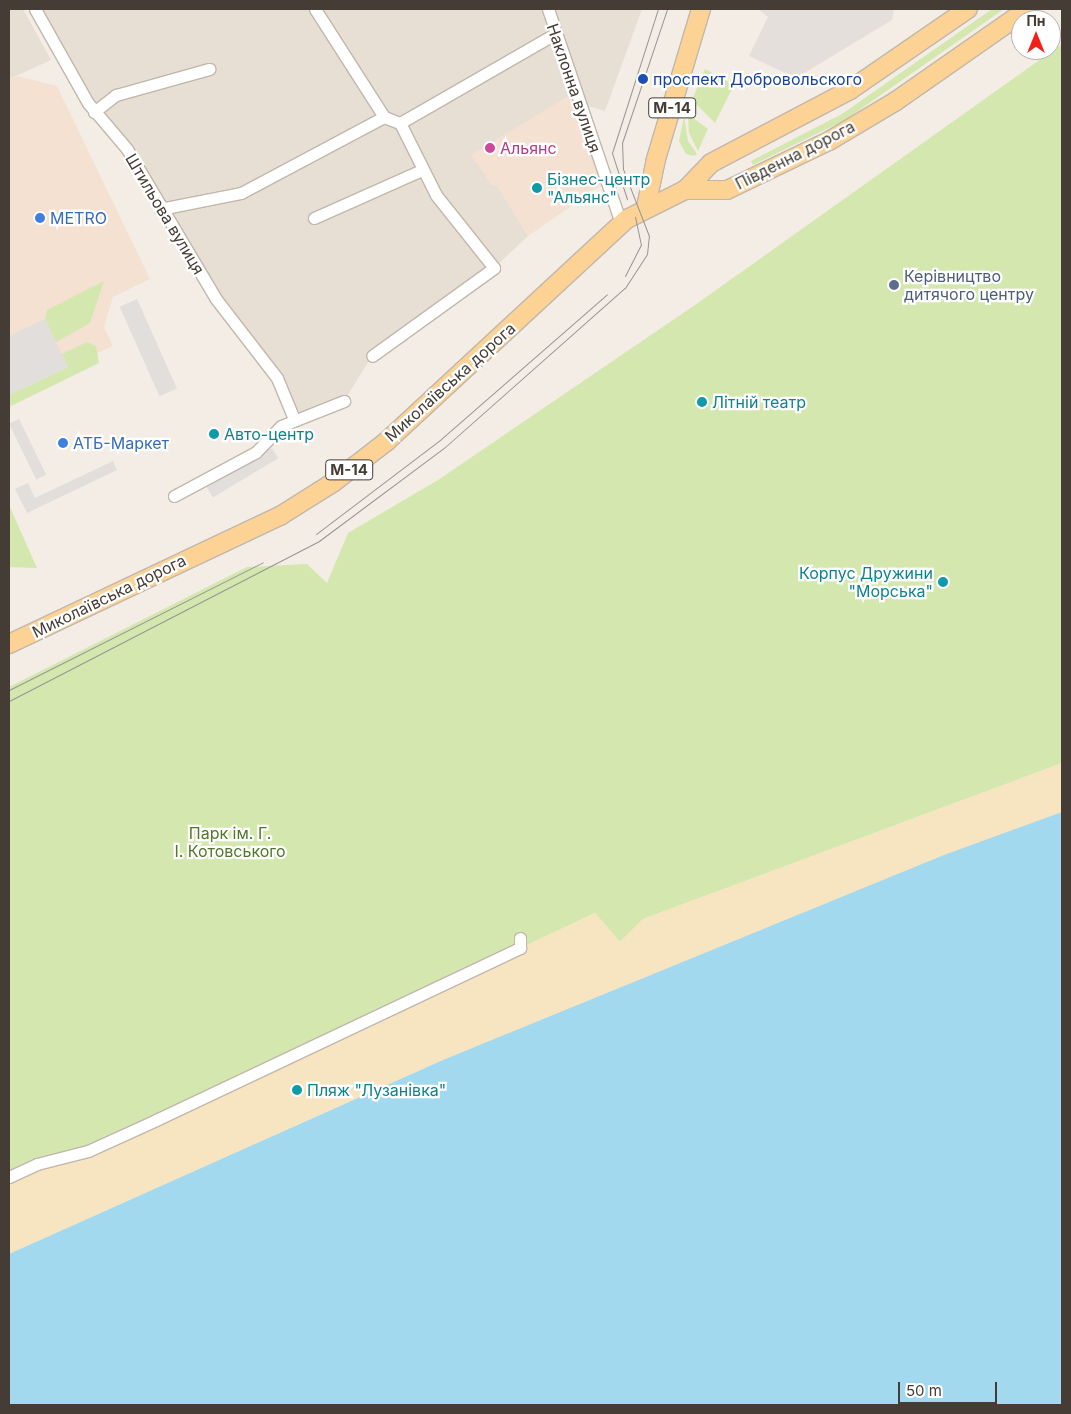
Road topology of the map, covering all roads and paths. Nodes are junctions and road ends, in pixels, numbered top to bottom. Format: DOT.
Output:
graph roads {
  1 [pos="35,9"];
  2 [pos="315,9"];
  3 [pos="548,9"];
  4 [pos="701,9"];
  5 [pos="968,9"];
  6 [pos="1028,9"];
  7 [pos="555,34"];
  8 [pos="209,69"];
  9 [pos="94,112"];
  10 [pos="384,117"];
  11 [pos="400,123"];
  12 [pos="422,170"];
  13 [pos="685,190"];
  14 [pos="646,208"];
  15 [pos="160,209"];
  16 [pos="314,218"];
  17 [pos="621,224"];
  18 [pos="372,356"];
  19 [pos="344,401"];
  20 [pos="294,419"];
  21 [pos="174,496"];
  22 [pos="9,644"];
  23 [pos="520,938"];
  24 [pos="9,1177"];
  1 -- 9 [label="street, Штильова вулиця"];
  2 -- 10 [label="street"];
  3 -- 7 [label="street, Наклонна вулиця"];
  4 -- 14 [label="main road, М-14"];
  5 -- 13 [label="main road, Південна дорога"];
  6 -- 13 [label="main road, Південна дорога"];
  7 -- 11 [label="street"];
  7 -- 17 [label="street, Наклонна вулиця"];
  8 -- 9 [label="street"];
  9 -- 15 [label="street, Штильова вулиця"];
  10 -- 11 [label="street"];
  10 -- 15 [label="street"];
  11 -- 12 [label="street"];
  12 -- 16 [label="street"];
  12 -- 18 [label="street"];
  13 -- 14 [label="main road, Миколаївська дорога / М-14"];
  14 -- 17 [label="main road, Миколаївська дорога / М-14"];
  15 -- 20 [label="street, Штильова вулиця"];
  17 -- 22 [label="main road, Миколаївська дорога / М-14"];
  19 -- 20 [label="street"];
  20 -- 21 [label="street"];
  23 -- 24 [label="street"];
}
